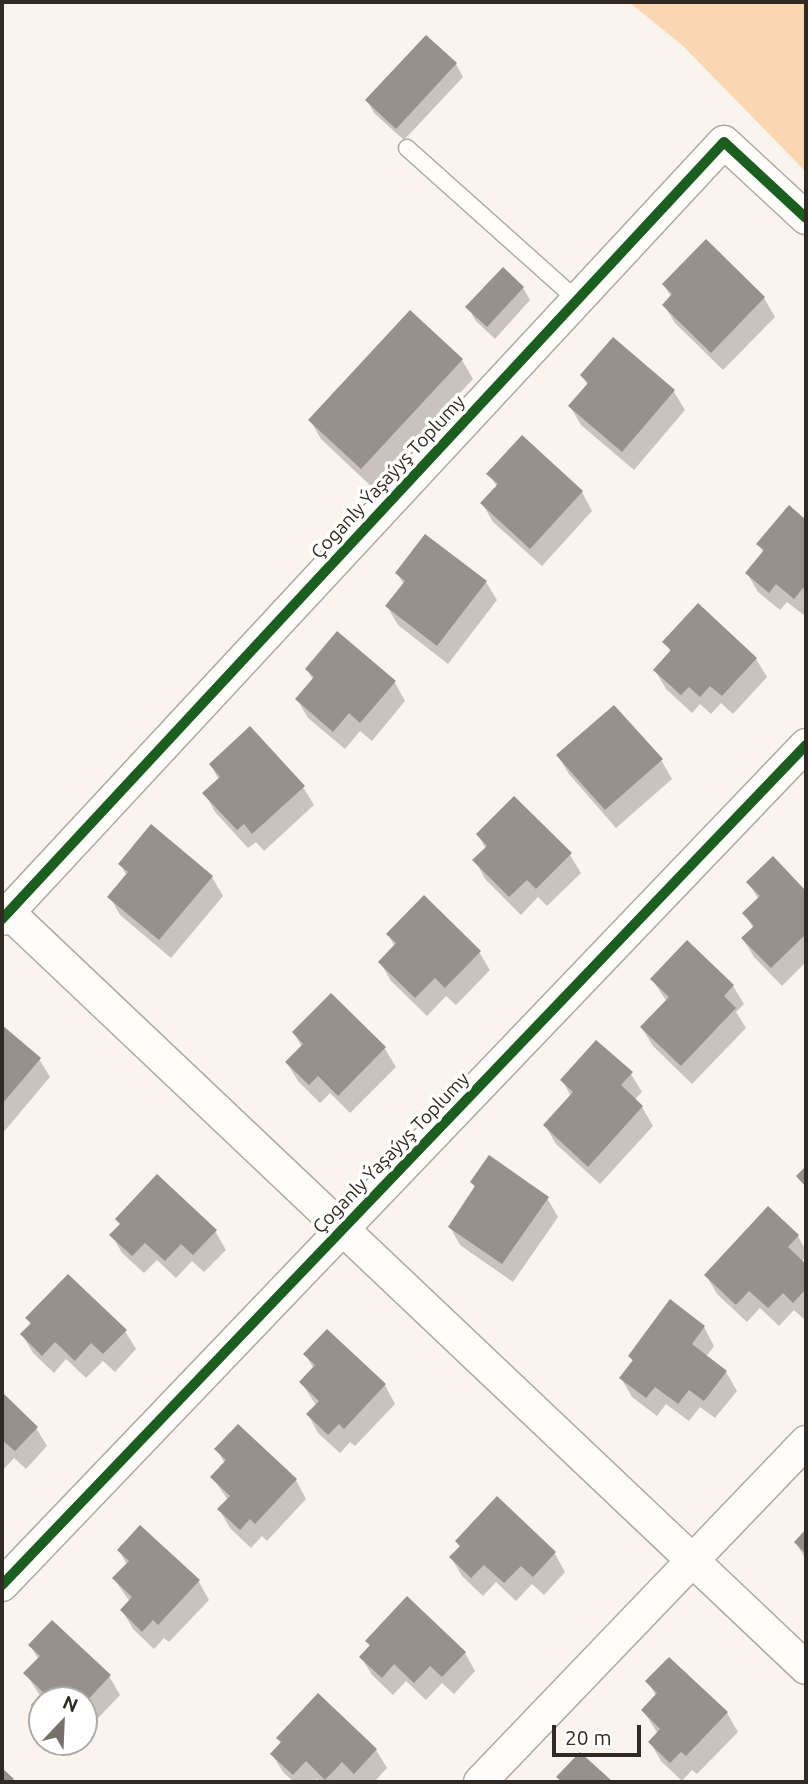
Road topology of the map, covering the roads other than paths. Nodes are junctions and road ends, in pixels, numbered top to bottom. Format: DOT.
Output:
graph roads {
  1 [pos="407,148"];
  2 [pos="806,218"];
  3 [pos="578,300"];
  4 [pos="806,744"];
  5 [pos="5,916"];
  6 [pos="343,1229"];
  7 [pos="806,1442"];
  8 [pos="692,1561"];
  9 [pos="2,1585"];
  10 [pos="806,1668"];
  11 [pos="480,1782"];
  1 -- 3 [label="lane"];
  2 -- 3 [label="street, Çoganly Ýaşaýyş Toplumy"];
  3 -- 5 [label="street, Çoganly Ýaşaýyş Toplumy"];
  4 -- 6 [label="street, Çoganly Ýaşaýyş Toplumy"];
  5 -- 6 [label="street, Çoganly Ýaşaýyş Toplumy"];
  6 -- 8 [label="street, Çoganly Ýaşaýyş Toplumy"];
  6 -- 9 [label="street, Çoganly Ýaşaýyş Toplumy"];
  7 -- 8 [label="street"];
  8 -- 10 [label="street, Çoganly Ýaşaýyş Toplumy"];
  8 -- 11 [label="street"];
}
